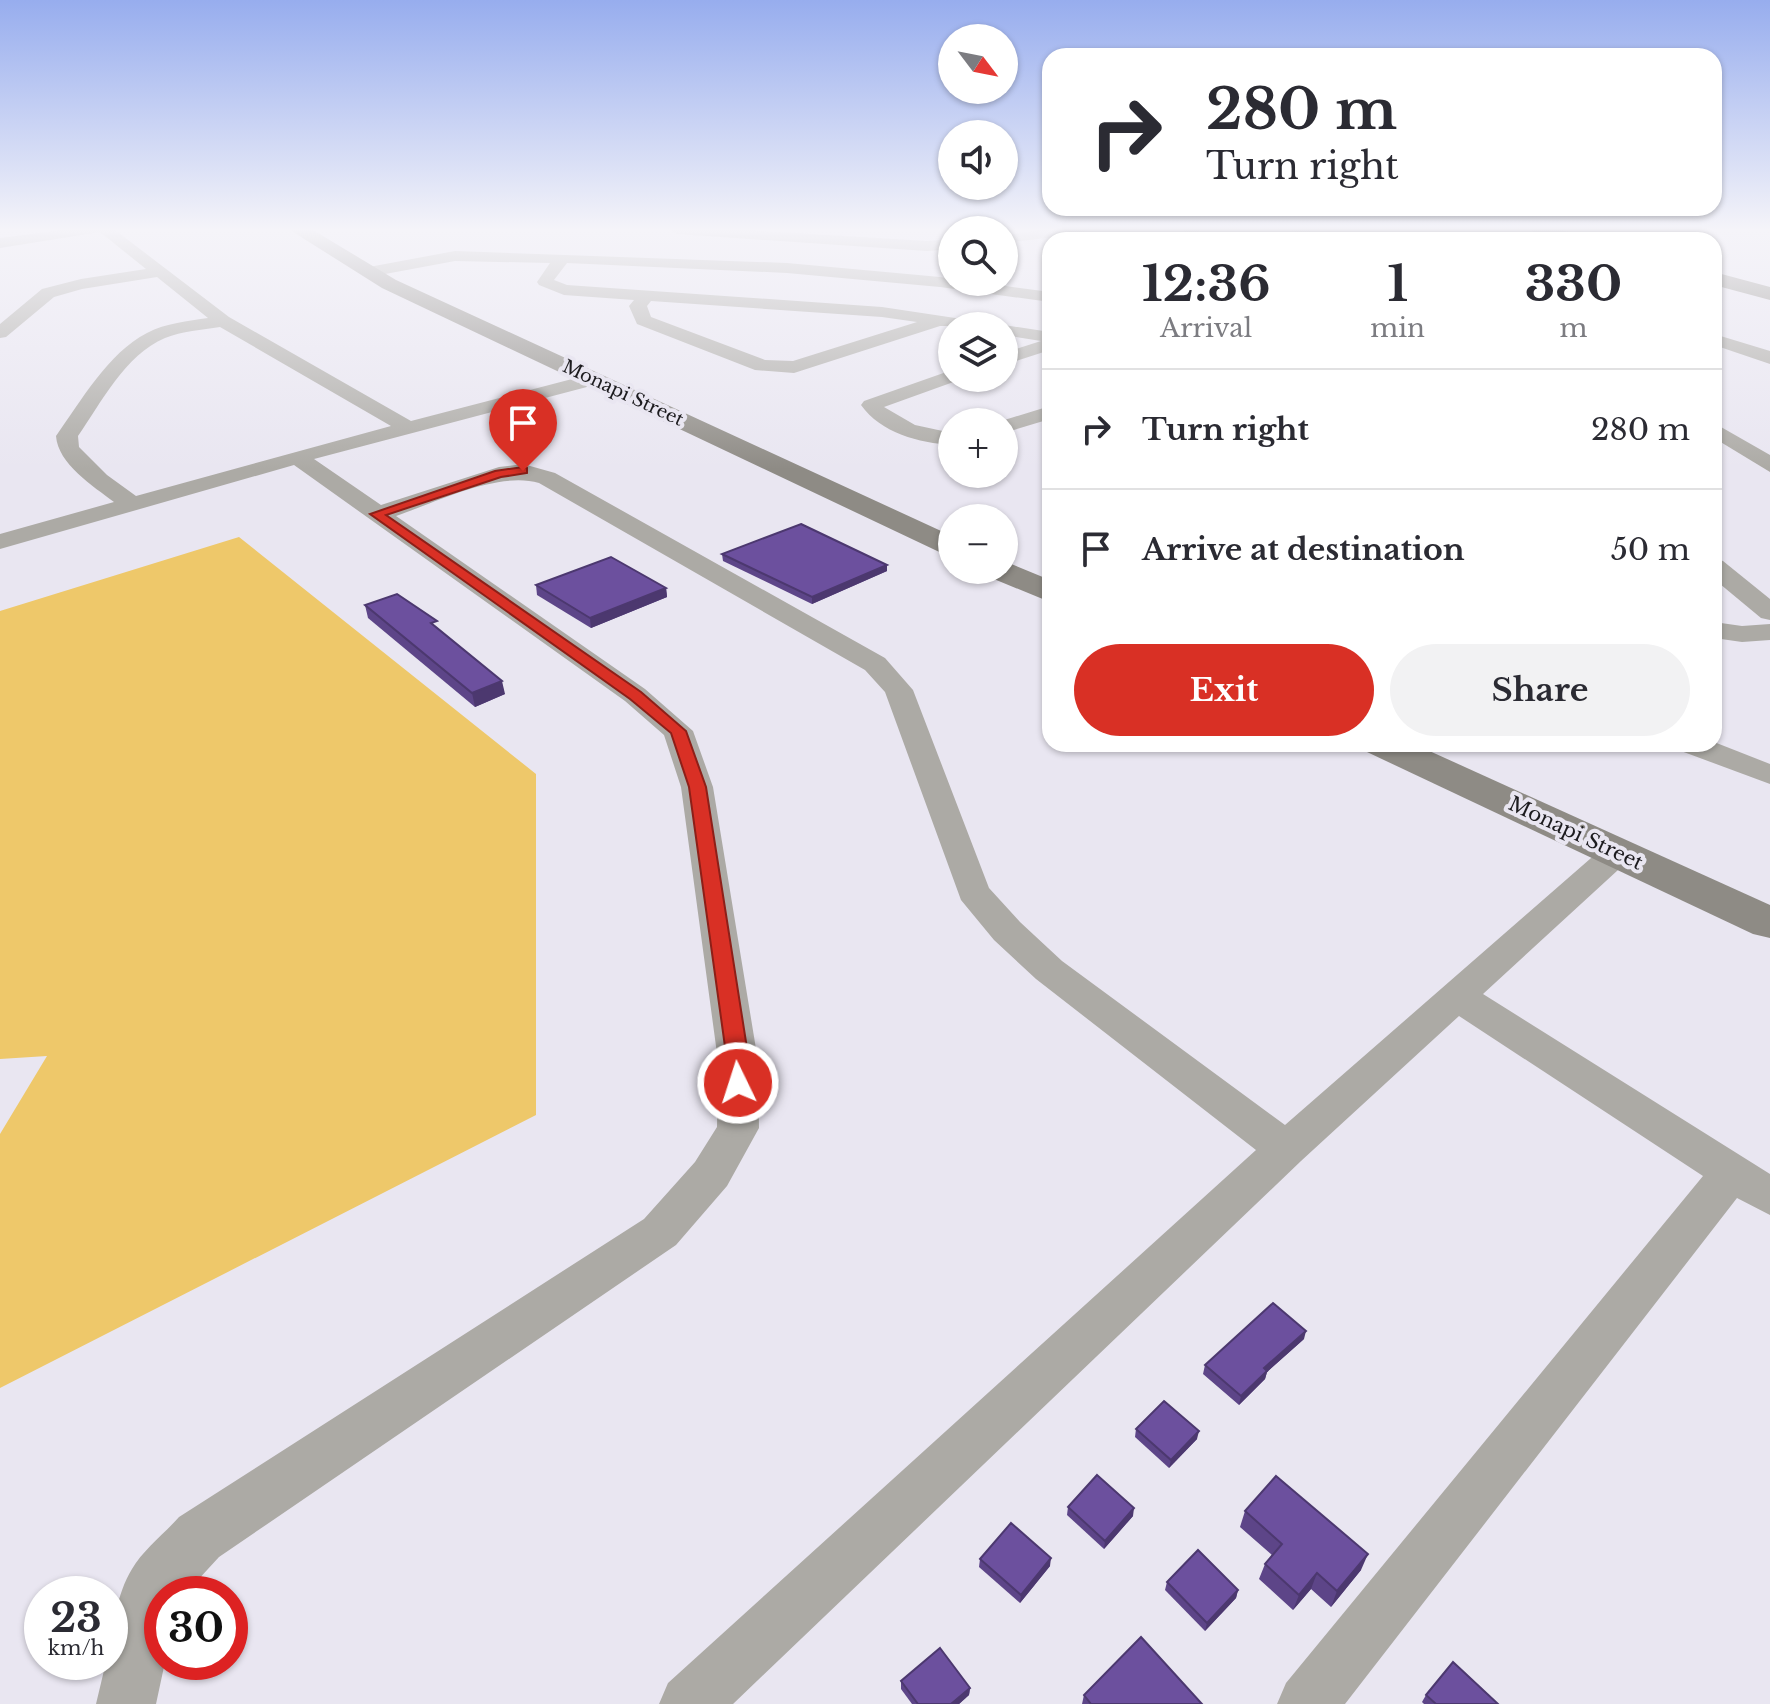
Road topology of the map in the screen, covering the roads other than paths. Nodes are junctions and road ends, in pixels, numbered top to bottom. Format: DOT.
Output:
graph roads {
  1 [pos="28,310"];
  2 [pos="208,310"];
  3 [pos="448,310"];
  4 [pos="639,310"];
  5 [pos="850,310"];
  6 [pos="223,321"];
  7 [pos="938,321"];
  8 [pos="938,322"];
  9 [pos="1018,332"];
  10 [pos="0,333"];
  11 [pos="1042,336"];
  12 [pos="1722,341"];
  13 [pos="1042,347"];
  14 [pos="1018,354"];
  15 [pos="1765,354"];
  16 [pos="595,379"];
  17 [pos="938,381"];
  18 [pos="1042,415"];
  19 [pos="1018,422"];
  20 [pos="407,427"];
  21 [pos="1722,434"];
  22 [pos="938,437"];
  23 [pos="297,457"];
  24 [pos="1770,465"];
  25 [pos="133,505"];
  26 [pos="377,514"];
  27 [pos="938,541"];
  28 [pos="0,542"];
  29 [pos="1722,573"];
  30 [pos="1018,578"];
  31 [pos="1042,588"];
  32 [pos="1770,612"];
  33 [pos="1722,631"];
  34 [pos="1770,632"];
  35 [pos="1399,752"];
  36 [pos="1712,752"];
  37 [pos="1770,775"];
  38 [pos="1618,852"];
  39 [pos="1770,923"];
  40 [pos="1455,995"];
  41 [pos="1286,1149"];
  42 [pos="1751,1185"];
  43 [pos="126,1704"];
  44 [pos="689,1704"];
  45 [pos="1307,1704"];
  1 -- 10 [label="street"];
  2 -- 6 [label="street"];
  3 -- 16 [label="street, Monapi Street"];
  4 -- 8 [label="street"];
  5 -- 7 [label="street"];
  6 -- 20 [label="street"];
  6 -- 25 [label="street"];
  9 -- 11 [label="street"];
  12 -- 15 [label="street"];
  13 -- 14 [label="street"];
  16 -- 20 [label="street"];
  16 -- 27 [label="street, Monapi Street"];
  17 -- 22 [label="street"];
  18 -- 19 [label="street"];
  20 -- 23 [label="street"];
  21 -- 24 [label="street"];
  23 -- 25 [label="street"];
  23 -- 26 [label="street"];
  25 -- 28 [label="street"];
  26 -- 41 [label="street"];
  26 -- 43 [label="street"];
  29 -- 32 [label="street"];
  30 -- 31 [label="street"];
  33 -- 34 [label="street"];
  35 -- 38 [label="street, Monapi Street"];
  36 -- 37 [label="street"];
  38 -- 39 [label="street, Monapi Street"];
  38 -- 40 [label="street"];
  40 -- 41 [label="street"];
  40 -- 42 [label="street"];
  41 -- 44 [label="street"];
  42 -- 45 [label="street"];
}
